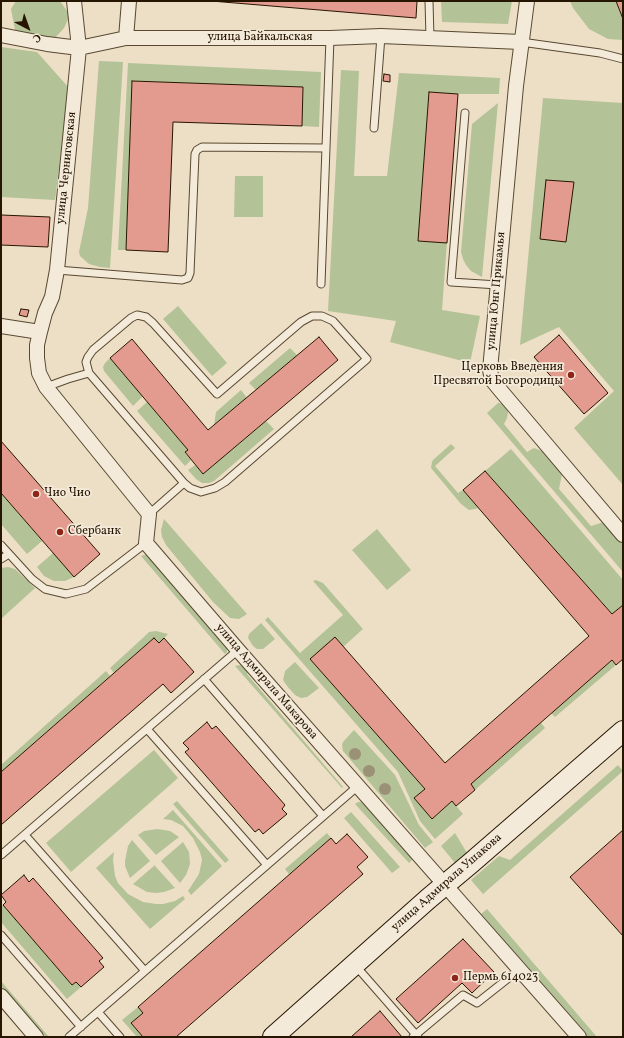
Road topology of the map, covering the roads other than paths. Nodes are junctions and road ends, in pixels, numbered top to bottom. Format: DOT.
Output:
graph roads {
  1 [pos="74,1"];
  2 [pos="129,1"];
  3 [pos="429,1"];
  4 [pos="527,1"];
  5 [pos="1,35"];
  6 [pos="381,36"];
  7 [pos="126,38"];
  8 [pos="330,38"];
  9 [pos="430,38"];
  10 [pos="522,42"];
  11 [pos="78,48"];
  12 [pos="623,59"];
  13 [pos="465,113"];
  14 [pos="374,128"];
  15 [pos="326,148"];
  16 [pos="56,270"];
  17 [pos="321,284"];
  18 [pos="498,285"];
  19 [pos="1,326"];
  20 [pos="40,332"];
  21 [pos="89,373"];
  22 [pos="46,387"];
  23 [pos="184,482"];
  24 [pos="149,514"];
  25 [pos="623,535"];
  26 [pos="146,543"];
  27 [pos="1,545"];
  28 [pos="9,554"];
  29 [pos="1,559"];
  30 [pos="238,650"];
  31 [pos="204,679"];
  32 [pos="147,729"];
  33 [pos="623,731"];
  34 [pos="358,786"];
  35 [pos="323,816"];
  36 [pos="25,835"];
  37 [pos="1,856"];
  38 [pos="267,865"];
  39 [pos="445,884"];
  40 [pos="1,935"];
  41 [pos="355,965"];
  42 [pos="520,969"];
  43 [pos="145,971"];
  44 [pos="1,996"];
  45 [pos="98,1012"];
  46 [pos="81,1027"];
  47 [pos="416,1036"];
  48 [pos="36,1037"];
  49 [pos="69,1037"];
  50 [pos="120,1037"];
  51 [pos="273,1037"];
  52 [pos="579,1037"];
  1 -- 11 [label="street, улица Черниговская"];
  2 -- 7 [label="street"];
  3 -- 9 [label="lane"];
  4 -- 10 [label="street, улица Юнг Прикамья"];
  5 -- 11 [label="street, улица Байкальская"];
  6 -- 8 [label="street, улица Байкальская"];
  6 -- 9 [label="street, улица Байкальская"];
  6 -- 14 [label="lane"];
  7 -- 8 [label="street, улица Байкальская"];
  7 -- 11 [label="street, улица Байкальская"];
  8 -- 15 [label="lane"];
  9 -- 10 [label="street, улица Байкальская"];
  10 -- 12 [label="lane"];
  10 -- 18 [label="street, улица Юнг Прикамья"];
  11 -- 16 [label="street, улица Черниговская"];
  13 -- 18 [label="lane"];
  15 -- 16 [label="lane"];
  15 -- 17 [label="lane"];
  16 -- 20 [label="street, улица Черниговская"];
  18 -- 25 [label="street, улица Юнг Прикамья"];
  19 -- 20 [label="street"];
  20 -- 22 [label="street"];
  21 -- 22 [label="lane"];
  21 -- 23 [label="lane"];
  21 -- 23 [label="lane"];
  22 -- 24 [label="street"];
  23 -- 24 [label="lane"];
  24 -- 26 [label="street"];
  26 -- 28 [label="lane"];
  26 -- 30 [label="street, улица Адмирала Макарова"];
  27 -- 28 [label="lane"];
  28 -- 29 [label="lane"];
  30 -- 31 [label="lane"];
  30 -- 34 [label="street, улица Адмирала Макарова"];
  31 -- 32 [label="lane"];
  31 -- 35 [label="lane"];
  32 -- 36 [label="lane"];
  32 -- 38 [label="lane"];
  33 -- 39 [label="street, улица Адмирала Ушакова"];
  34 -- 35 [label="lane"];
  34 -- 39 [label="street, улица Адмирала Макарова"];
  35 -- 38 [label="lane"];
  36 -- 37 [label="lane"];
  36 -- 43 [label="lane"];
  38 -- 43 [label="lane"];
  39 -- 41 [label="street, улица Адмирала Ушакова"];
  39 -- 42 [label="street, улица Адмирала Макарова"];
  40 -- 46 [label="lane"];
  41 -- 47 [label="lane"];
  41 -- 51 [label="street, улица Адмирала Ушакова"];
  42 -- 47 [label="lane"];
  42 -- 52 [label="street, улица Адмирала Макарова"];
  43 -- 45 [label="lane"];
  44 -- 48 [label="street"];
  45 -- 46 [label="lane"];
  45 -- 50 [label="lane"];
  46 -- 49 [label="lane"];
}
